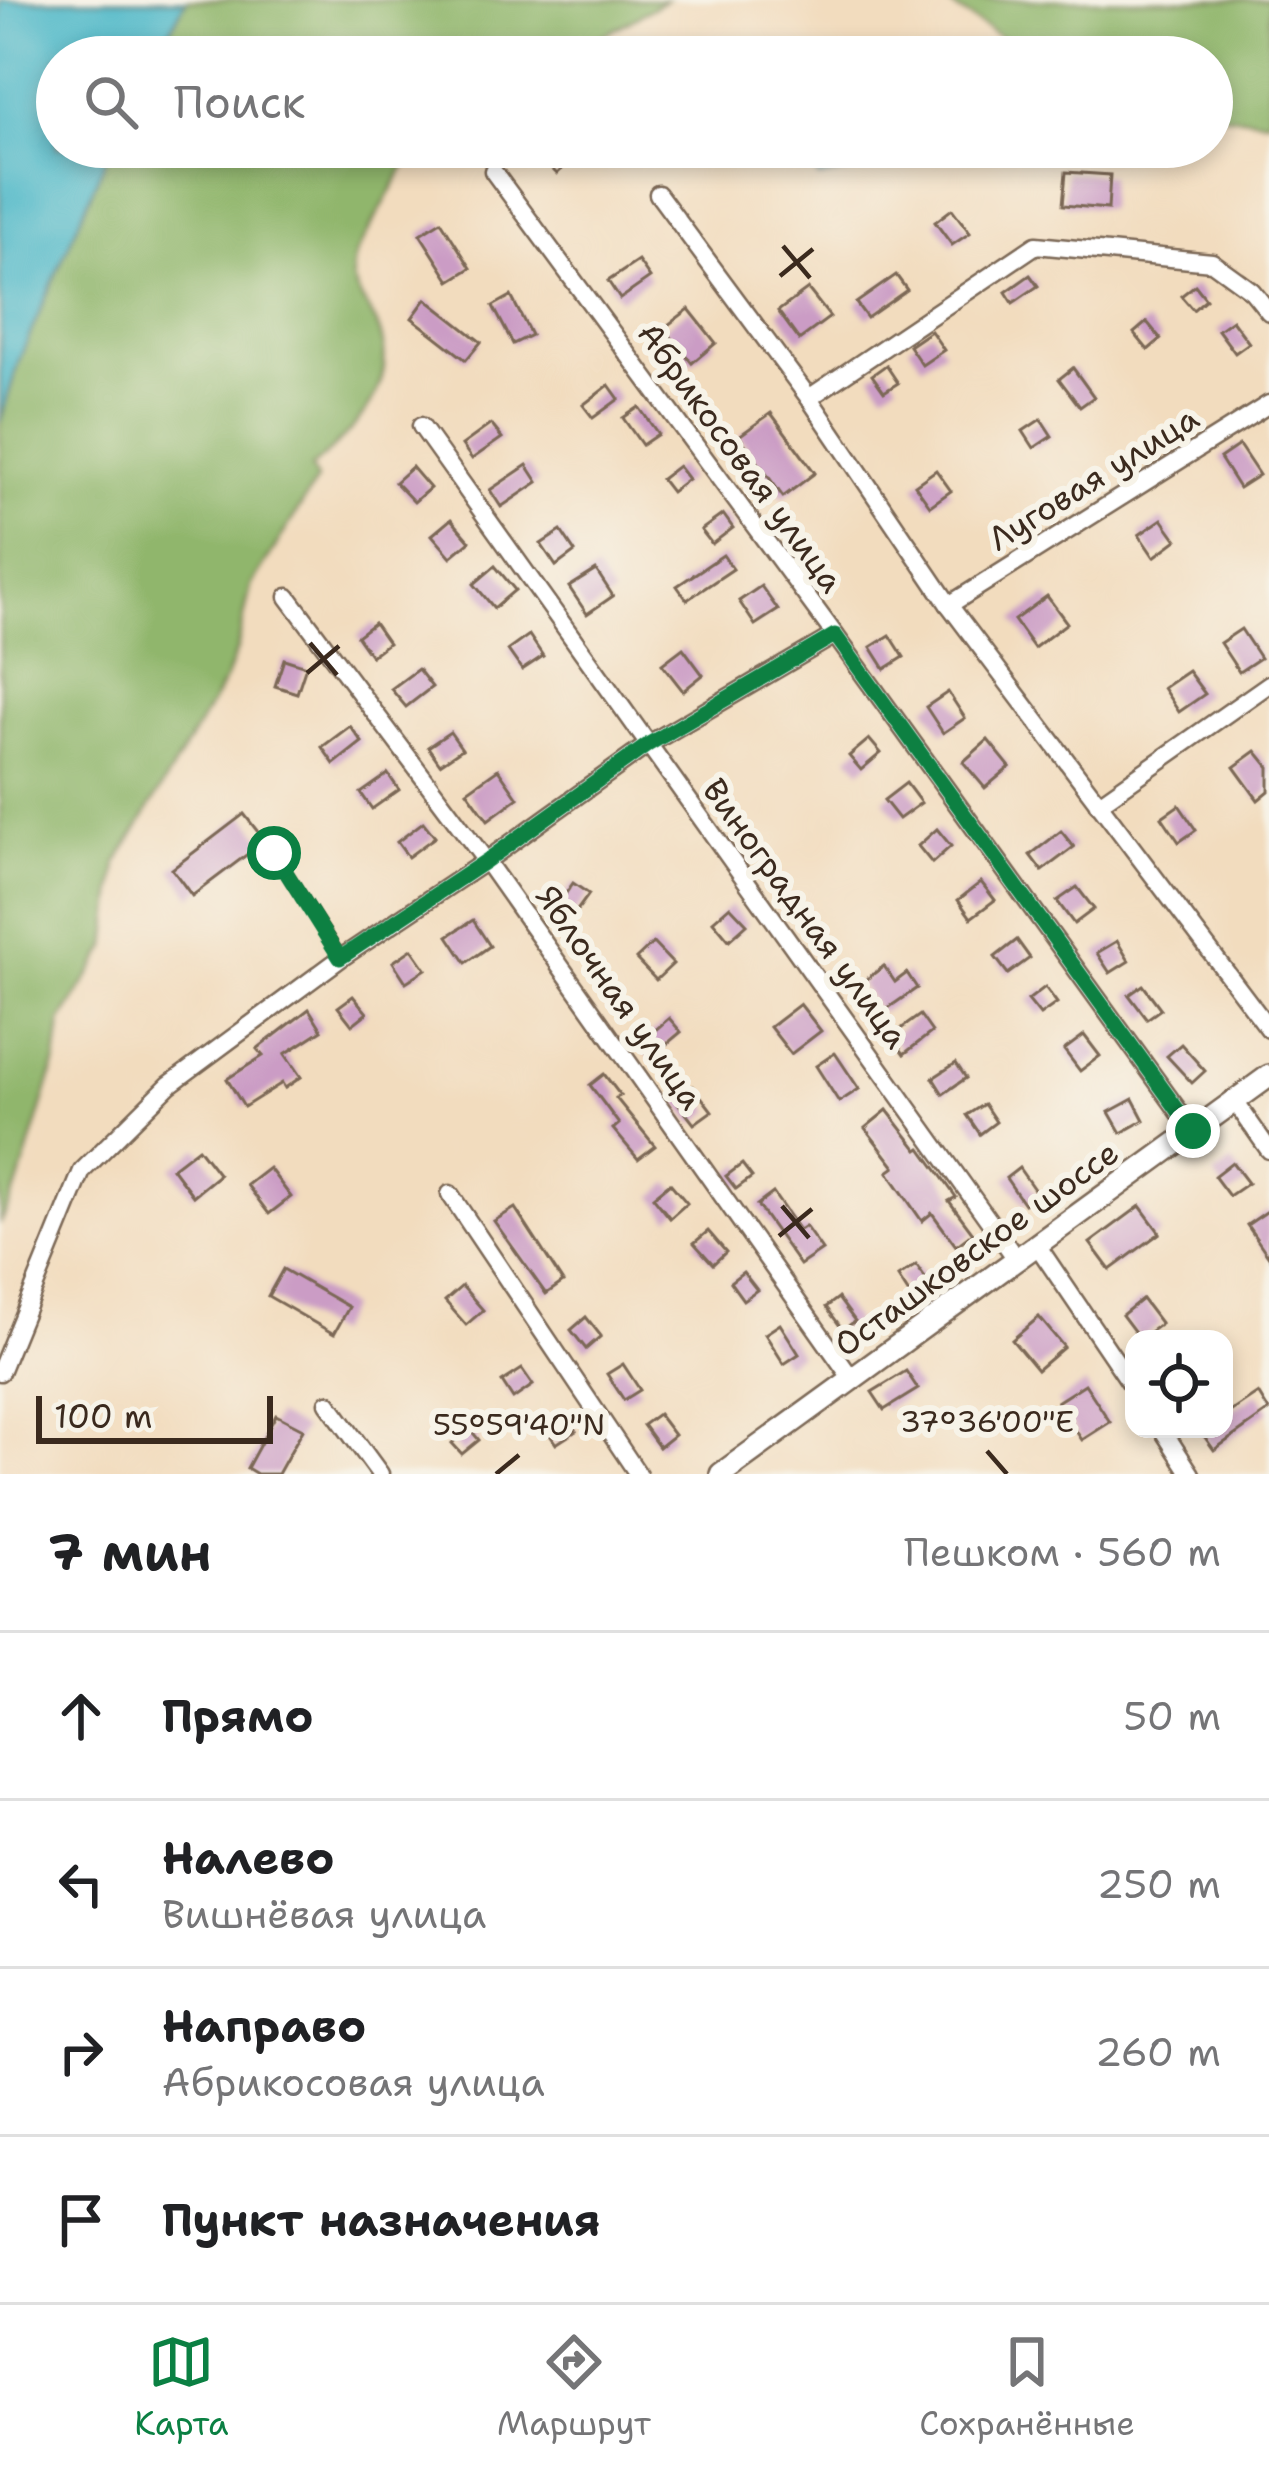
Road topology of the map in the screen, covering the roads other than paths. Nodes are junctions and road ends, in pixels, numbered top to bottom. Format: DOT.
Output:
graph roads {
  1 [pos="493,171"];
  2 [pos="658,194"];
  3 [pos="1269,312"];
  4 [pos="809,398"];
  5 [pos="1269,404"];
  6 [pos="421,426"];
  7 [pos="288,597"];
  8 [pos="949,605"];
  9 [pos="835,635"];
  10 [pos="1269,684"];
  11 [pos="649,744"];
  12 [pos="1098,804"];
  13 [pos="274,853"];
  14 [pos="486,861"];
  15 [pos="340,958"];
  16 [pos="1269,1029"];
  17 [pos="1269,1076"];
  18 [pos="1234,1100"];
  19 [pos="1193,1131"];
  20 [pos="1269,1150"];
  21 [pos="450,1194"];
  22 [pos="1037,1245"];
  23 [pos="1017,1260"];
  24 [pos="0,1372"];
  25 [pos="1125,1375"];
  26 [pos="852,1379"];
  27 [pos="328,1403"];
  28 [pos="1168,1438"];
  29 [pos="380,1474"];
  30 [pos="638,1474"];
  31 [pos="721,1474"];
  32 [pos="1191,1474"];
  1 -- 9 [label="street, Абрикосовая улица"];
  2 -- 4 [label="street"];
  3 -- 4 [label="street"];
  4 -- 8 [label="street"];
  5 -- 8 [label="street, Луговая улица"];
  6 -- 11 [label="street, Виноградная улица"];
  7 -- 14 [label="street, Яблочная улица"];
  8 -- 12 [label="street"];
  9 -- 11 [label="street"];
  9 -- 19 [label="street, Абрикосовая улица"];
  10 -- 12 [label="street"];
  11 -- 14 [label="street"];
  11 -- 23 [label="street, Виноградная улица"];
  12 -- 16 [label="street"];
  13 -- 15 [label="lane"];
  14 -- 15 [label="street"];
  14 -- 26 [label="street, Яблочная улица"];
  15 -- 24 [label="street"];
  17 -- 18 [label="street, Осташковское шоссе"];
  18 -- 19 [label="street, Осташковское шоссе"];
  18 -- 20 [label="street"];
  19 -- 22 [label="street, Осташковское шоссе"];
  21 -- 30 [label="street"];
  22 -- 23 [label="street, Осташковское шоссе"];
  22 -- 25 [label="street"];
  23 -- 26 [label="street, Осташковское шоссе"];
  26 -- 31 [label="street, Осташковское шоссе"];
  27 -- 29 [label="street"];
  28 -- 32 [label="street"];
}
